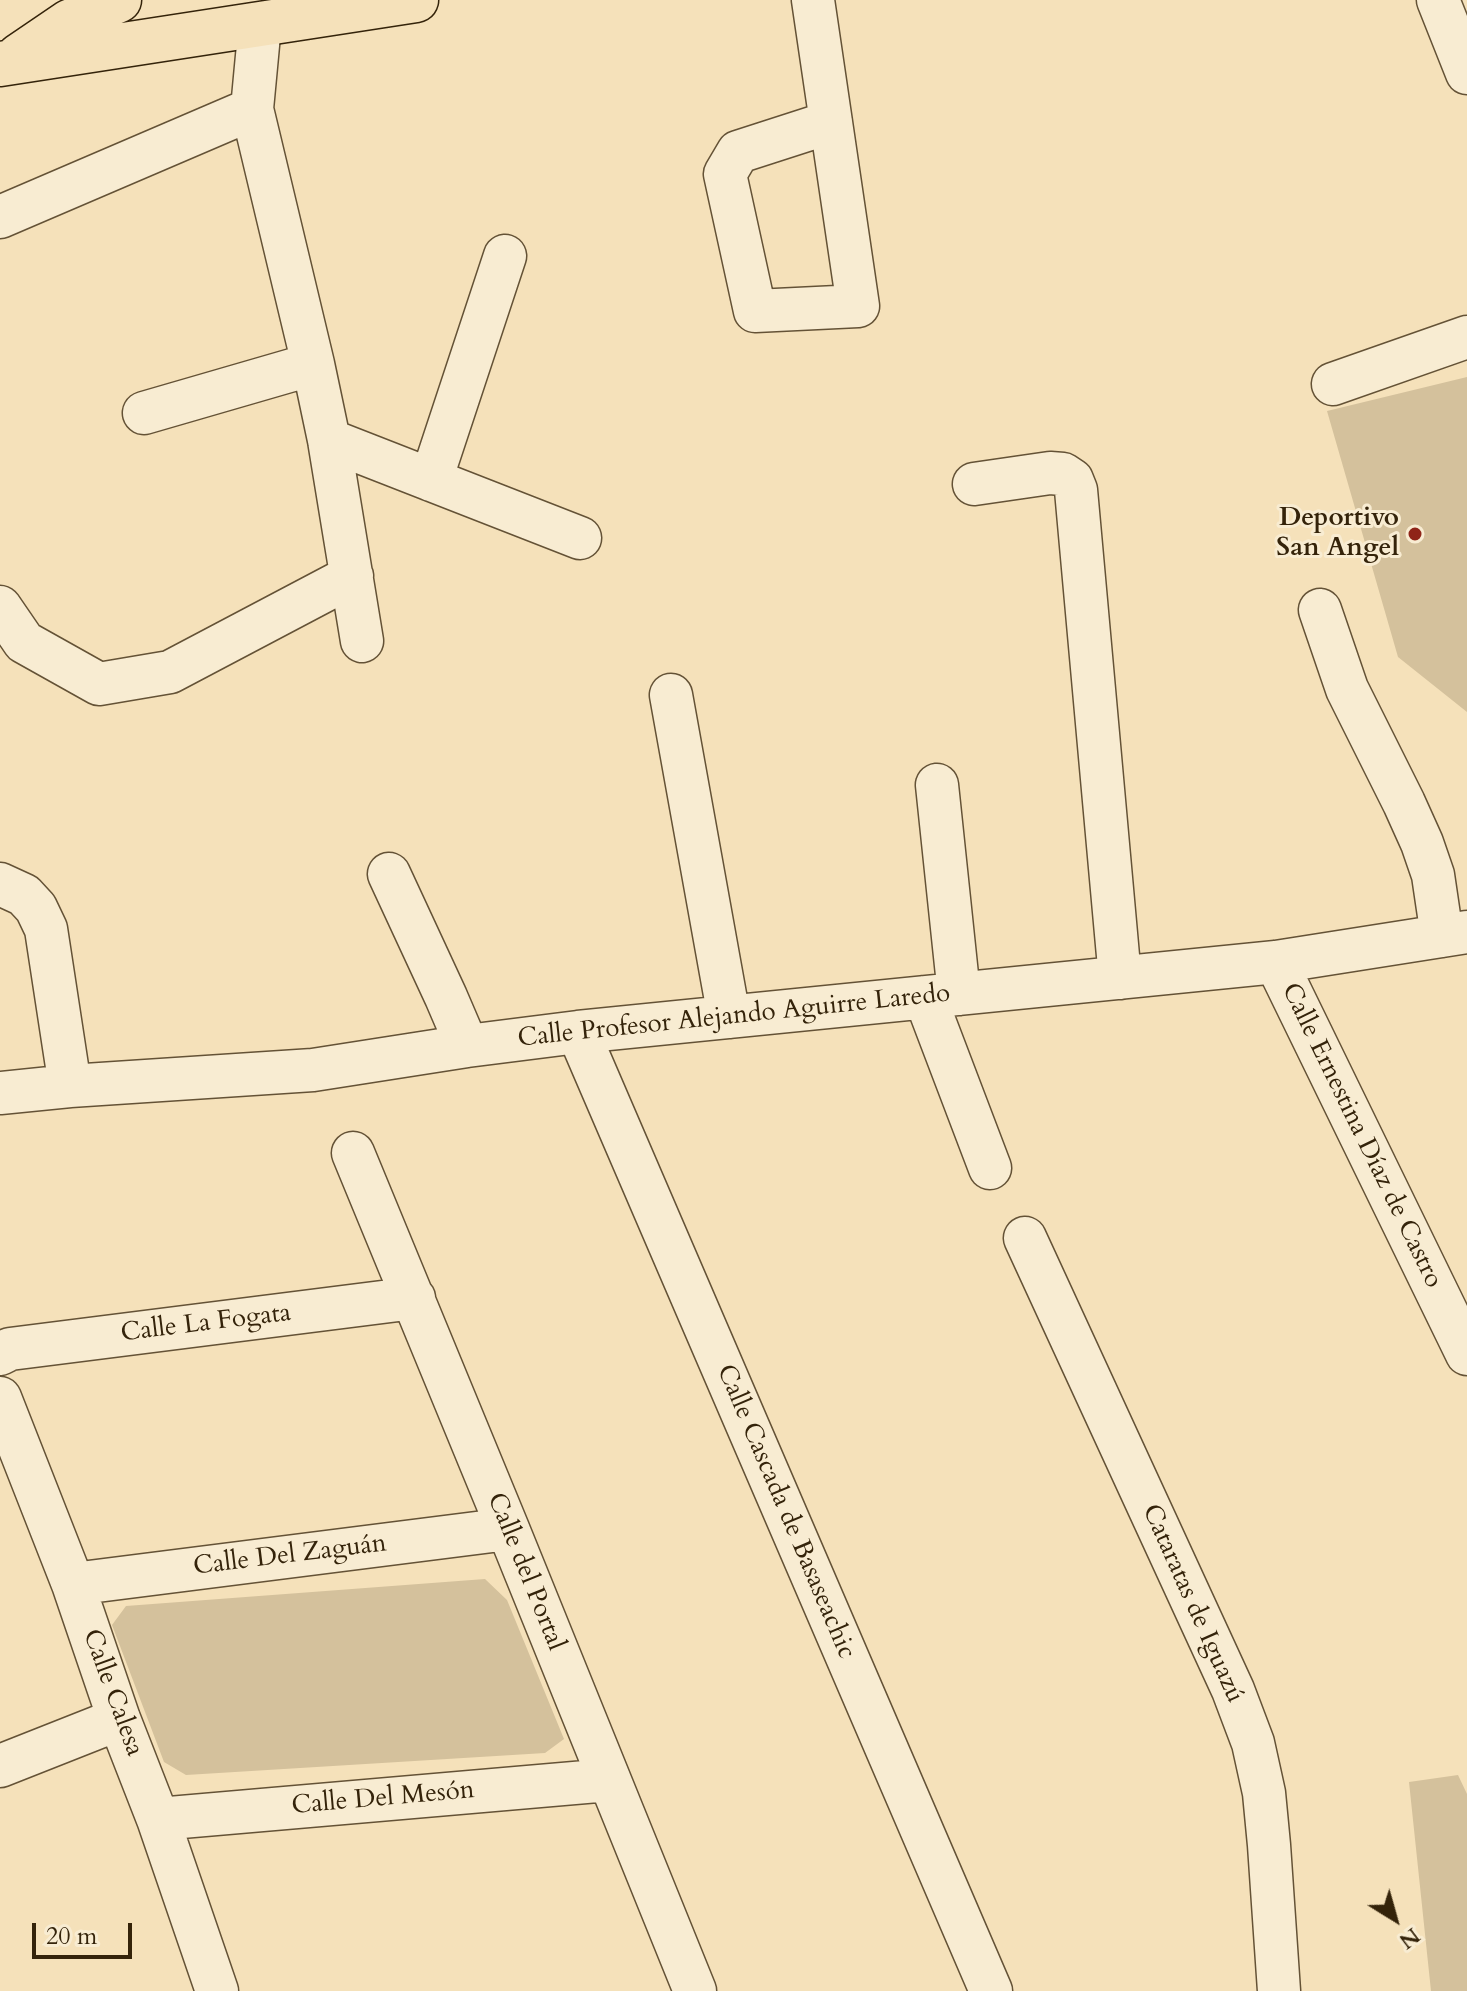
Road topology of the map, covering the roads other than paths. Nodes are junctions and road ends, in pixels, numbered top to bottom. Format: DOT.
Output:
graph roads {
  1 [pos="119,0"];
  2 [pos="416,0"];
  3 [pos="813,0"];
  4 [pos="1438,0"];
  5 [pos="260,24"];
  6 [pos="5,63"];
  7 [pos="1467,73"];
  8 [pos="252,109"];
  9 [pos="831,122"];
  10 [pos="0,217"];
  11 [pos="505,256"];
  12 [pos="1467,337"];
  13 [pos="313,364"];
  14 [pos="1333,384"];
  15 [pos="144,413"];
  16 [pos="329,440"];
  17 [pos="431,480"];
  18 [pos="974,484"];
  19 [pos="580,538"];
  20 [pos="352,576"];
  21 [pos="0,607"];
  22 [pos="1320,610"];
  23 [pos="362,641"];
  24 [pos="671,695"];
  25 [pos="937,785"];
  26 [pos="389,874"];
  27 [pos="0,884"];
  28 [pos="1454,934"];
  29 [pos="1276,962"];
  30 [pos="1120,978"];
  31 [pos="942,995"];
  32 [pos="729,1017"];
  33 [pos="578,1032"];
  34 [pos="467,1046"];
  35 [pos="70,1086"];
  36 [pos="0,1093"];
  37 [pos="353,1153"];
  38 [pos="990,1168"];
  39 [pos="1025,1238"];
  40 [pos="414,1298"];
  41 [pos="0,1354"];
  42 [pos="1467,1354"];
  43 [pos="0,1398"];
  44 [pos="508,1529"];
  45 [pos="73,1584"];
  46 [pos="119,1719"];
  47 [pos="0,1766"];
  48 [pos="609,1780"];
  49 [pos="158,1819"];
  50 [pos="217,1991"];
  51 [pos="695,1991"];
  52 [pos="991,1991"];
  53 [pos="1279,1991"];
  1 -- 6 [label="main road"];
  2 -- 5 [label="main road"];
  3 -- 9 [label="street"];
  4 -- 7 [label="street"];
  5 -- 6 [label="main road"];
  5 -- 8 [label="street"];
  8 -- 10 [label="street"];
  8 -- 13 [label="street"];
  9 -- 9 [label="street"];
  11 -- 17 [label="street"];
  12 -- 14 [label="street"];
  13 -- 15 [label="street"];
  13 -- 16 [label="street"];
  16 -- 17 [label="street"];
  16 -- 20 [label="street"];
  17 -- 19 [label="street"];
  18 -- 30 [label="street"];
  20 -- 21 [label="street"];
  20 -- 23 [label="street"];
  22 -- 28 [label="street"];
  24 -- 32 [label="street"];
  25 -- 31 [label="street"];
  26 -- 34 [label="street"];
  27 -- 35 [label="street"];
  28 -- 29 [label="street, Calle Profesor Alejando Aguirre Laredo"];
  29 -- 30 [label="street, Calle Profesor Alejando Aguirre Laredo"];
  29 -- 42 [label="street, Calle Ernestina Díaz de Castro"];
  30 -- 31 [label="street, Calle Profesor Alejando Aguirre Laredo"];
  31 -- 32 [label="street, Calle Profesor Alejando Aguirre Laredo"];
  31 -- 38 [label="street"];
  32 -- 33 [label="street, Calle Profesor Alejando Aguirre Laredo"];
  33 -- 34 [label="street, Calle Profesor Alejando Aguirre Laredo"];
  33 -- 52 [label="street, Calle Cascada de Basaseachic"];
  34 -- 35 [label="street, Calle Profesor Alejando Aguirre Laredo"];
  35 -- 36 [label="street, Calle Profesor Alejando Aguirre Laredo"];
  37 -- 40 [label="street, Calle del Portal"];
  39 -- 53 [label="street, Cataratas de Iguazú"];
  40 -- 41 [label="street, Calle La Fogata"];
  40 -- 44 [label="street, Calle del Portal"];
  43 -- 45 [label="street, Calle Calesa"];
  44 -- 45 [label="street, Calle Del Zaguán"];
  44 -- 48 [label="street, Calle del Portal"];
  45 -- 46 [label="street, Calle Calesa"];
  46 -- 47 [label="street"];
  46 -- 49 [label="street, Calle Calesa"];
  48 -- 49 [label="street, Calle Del Mesón"];
  48 -- 51 [label="street, Calle del Portal"];
  49 -- 50 [label="street, Calle Calesa"];
}
